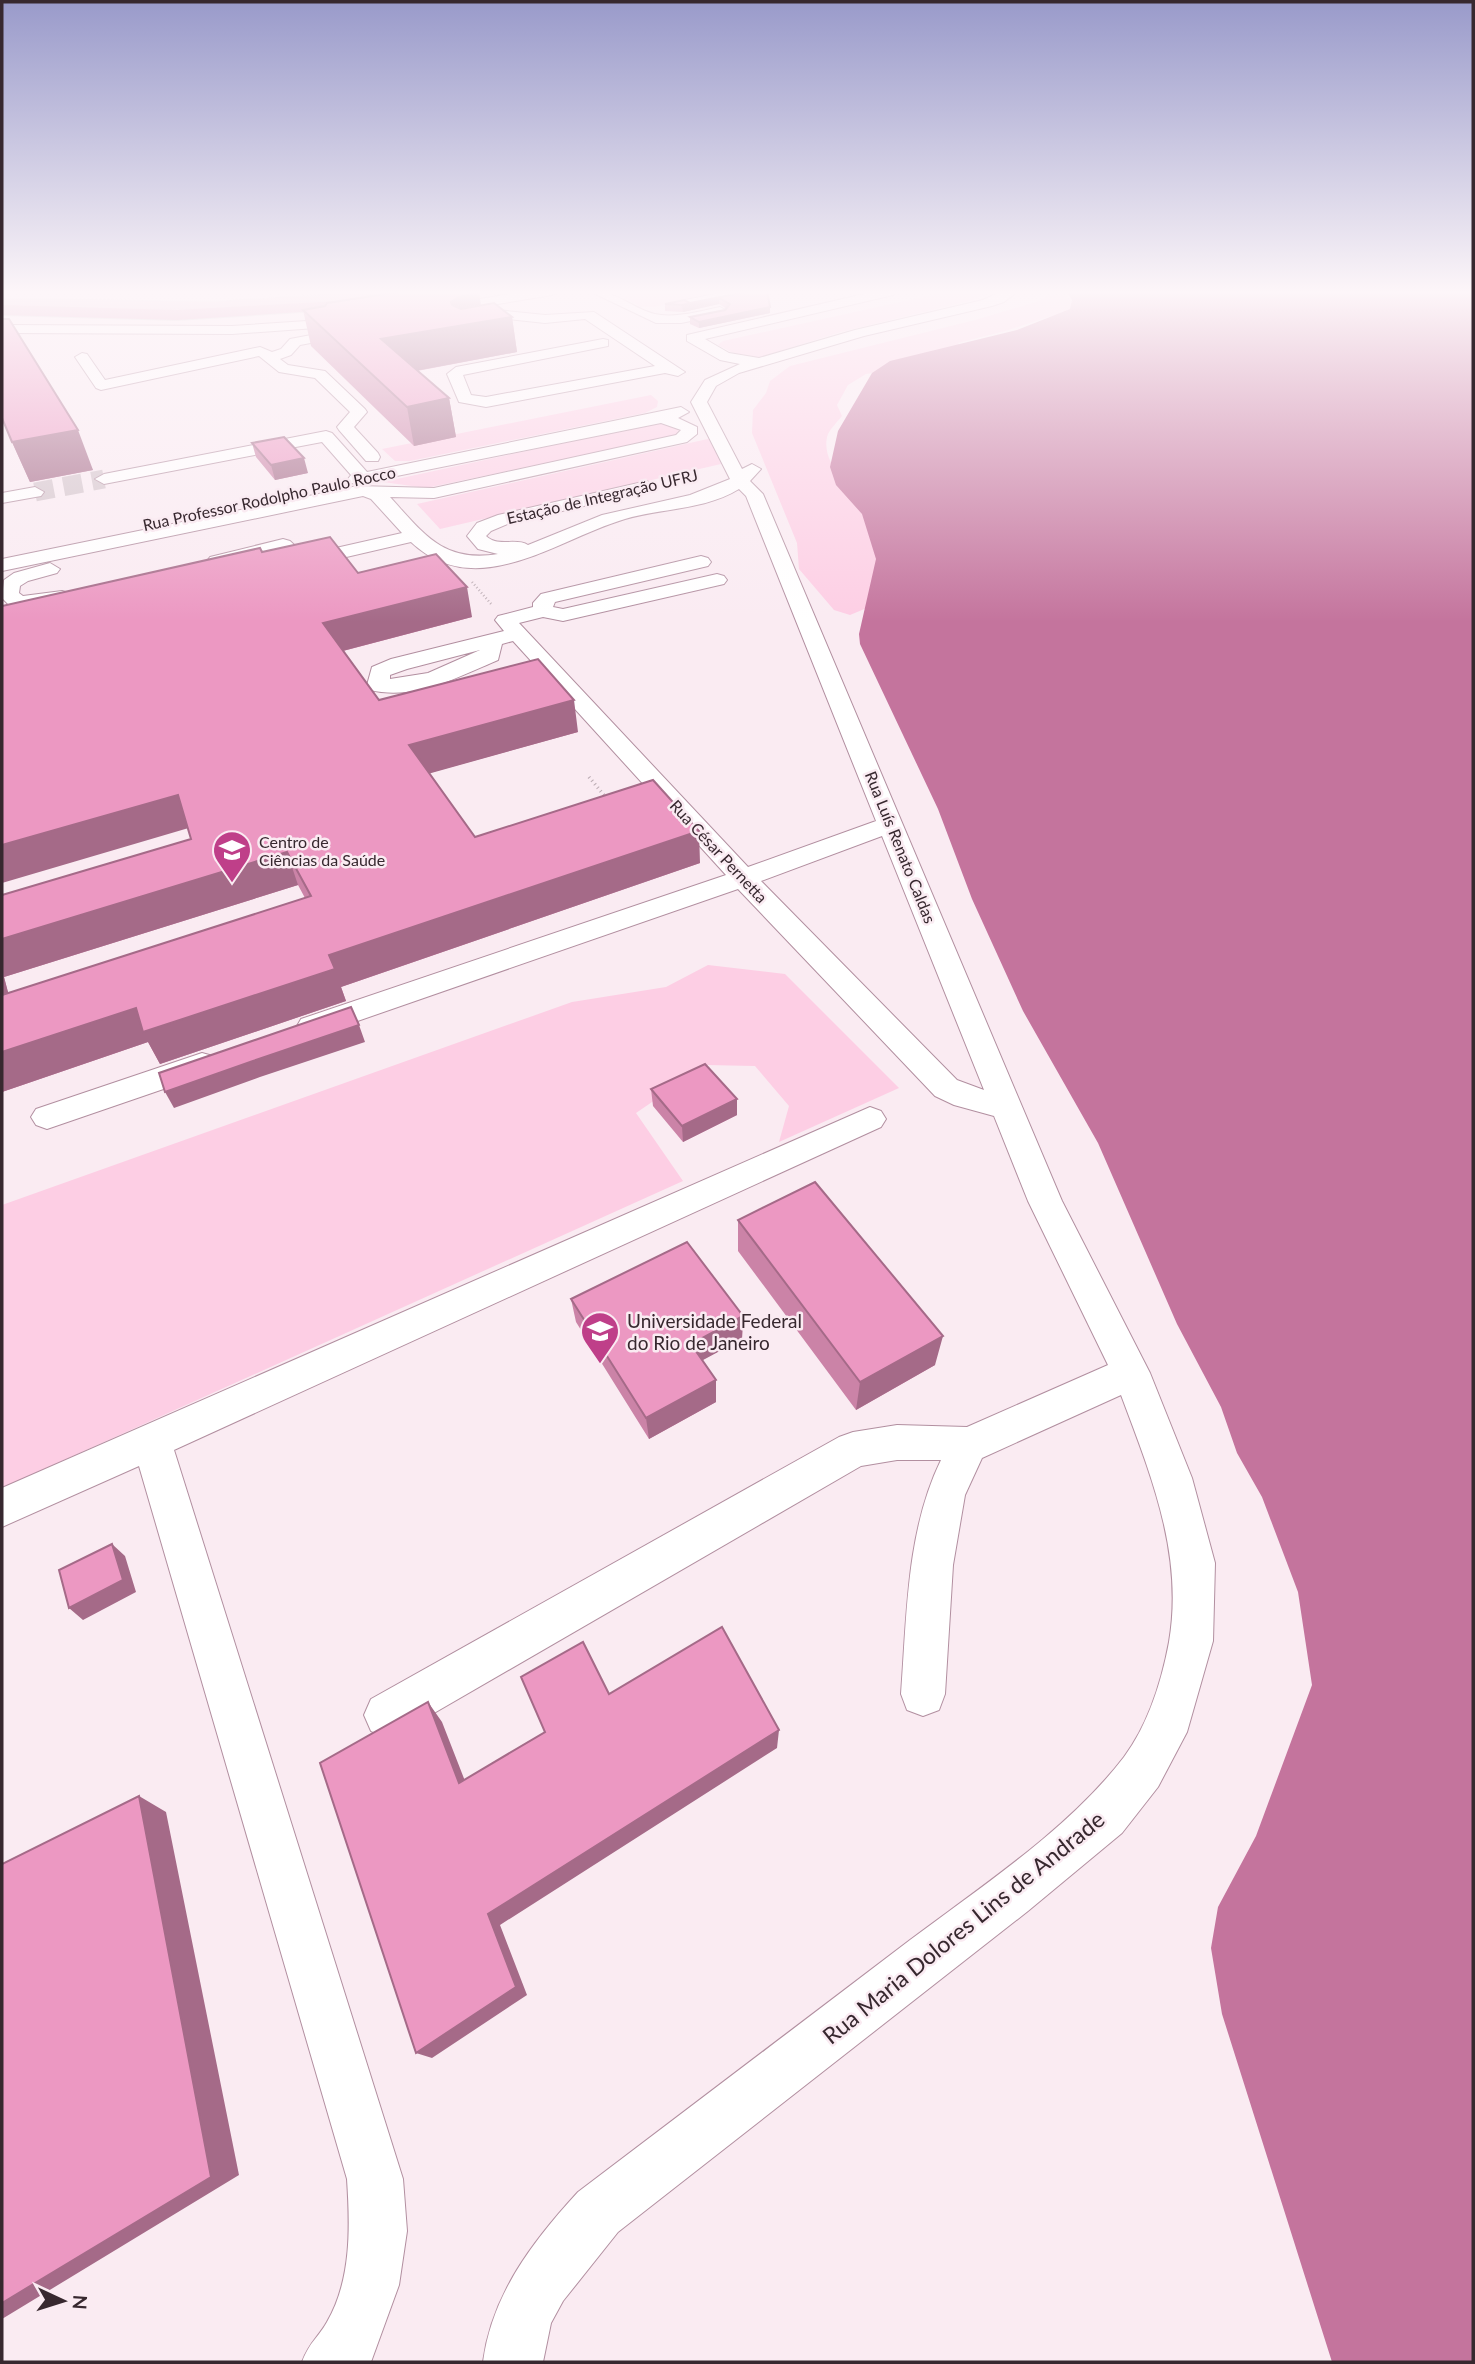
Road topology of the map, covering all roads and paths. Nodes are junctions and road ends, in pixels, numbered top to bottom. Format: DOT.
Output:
graph roads {
  1 [pos="348,401"];
  2 [pos="685,401"];
  3 [pos="695,401"];
  4 [pos="662,418"];
  5 [pos="726,418"];
  6 [pos="389,473"];
  7 [pos="739,476"];
  8 [pos="104,478"];
  9 [pos="667,481"];
  10 [pos="365,484"];
  11 [pos="35,492"];
  12 [pos="2,498"];
  13 [pos="328,514"];
  14 [pos="416,535"];
  15 [pos="554,540"];
  16 [pos="2,555"];
  17 [pos="453,560"];
  18 [pos="301,561"];
  19 [pos="701,562"];
  20 [pos="2,565"];
  21 [pos="193,566"];
  22 [pos="276,567"];
  23 [pos="250,573"];
  24 [pos="717,580"];
  25 [pos="212,581"];
  26 [pos="76,594"];
  27 [pos="543,611"];
  28 [pos="505,632"];
  29 [pos="589,777"];
  30 [pos="612,804"];
  31 [pos="892,824"];
  32 [pos="743,878"];
  33 [pos="284,1036"];
  34 [pos="231,1054"];
  35 [pos="1008,1108"];
  36 [pos="47,1117"];
  37 [pos="870,1119"];
  38 [pos="1045,1201"];
  39 [pos="1131,1373"];
  40 [pos="151,1440"];
  41 [pos="968,1445"];
  42 [pos="2,1508"];
  43 [pos="923,1694"];
  44 [pos="387,1715"];
  45 [pos="332,2362"];
  46 [pos="513,2362"];
  1 -- 6 [label="street"];
  2 -- 4 [label="street, Rua Professor Rodolpho Paulo Rocco"];
  3 -- 7 [label="street, Rua Luís Renato Caldas"];
  4 -- 6 [label="street, Rua Professor Rodolpho Paulo Rocco"];
  4 -- 10 [label="street, Estação de Integração UFRJ"];
  5 -- 7 [label="street, Rua Luís Renato Caldas"];
  6 -- 10 [label="street, Rua Professor Rodolpho Paulo Rocco"];
  7 -- 15 [label="street"];
  7 -- 31 [label="street, Rua Luís Renato Caldas"];
  8 -- 10 [label="street"];
  9 -- 15 [label="street, Estação de Integração UFRJ"];
  10 -- 14 [label="street"];
  10 -- 16 [label="street, Rua Professor Rodolpho Paulo Rocco"];
  10 -- 20 [label="street, Rua Professor Rodolpho Paulo Rocco"];
  11 -- 12 [label="street"];
  13 -- 26 [label="street"];
  14 -- 17 [label="street"];
  14 -- 18 [label="street"];
  15 -- 17 [label="street"];
  17 -- 28 [label="path"];
  18 -- 21 [label="street"];
  18 -- 22 [label="street"];
  19 -- 27 [label="street"];
  23 -- 25 [label="street"];
  24 -- 27 [label="street"];
  27 -- 28 [label="street"];
  28 -- 32 [label="street, Rua César Pernetta"];
  29 -- 30 [label="path"];
  31 -- 32 [label="street"];
  31 -- 35 [label="street, Rua Luís Renato Caldas"];
  32 -- 33 [label="street"];
  32 -- 35 [label="street, Rua César Pernetta"];
  34 -- 36 [label="street"];
  35 -- 38 [label="street, Rua Luís Renato Caldas"];
  37 -- 40 [label="street"];
  38 -- 39 [label="street, Rua Maria Dolores Lins de Andrade"];
  39 -- 41 [label="street"];
  39 -- 46 [label="street, Rua Maria Dolores Lins de Andrade"];
  40 -- 42 [label="street"];
  40 -- 45 [label="street"];
  41 -- 43 [label="street"];
  41 -- 44 [label="street"];
}
